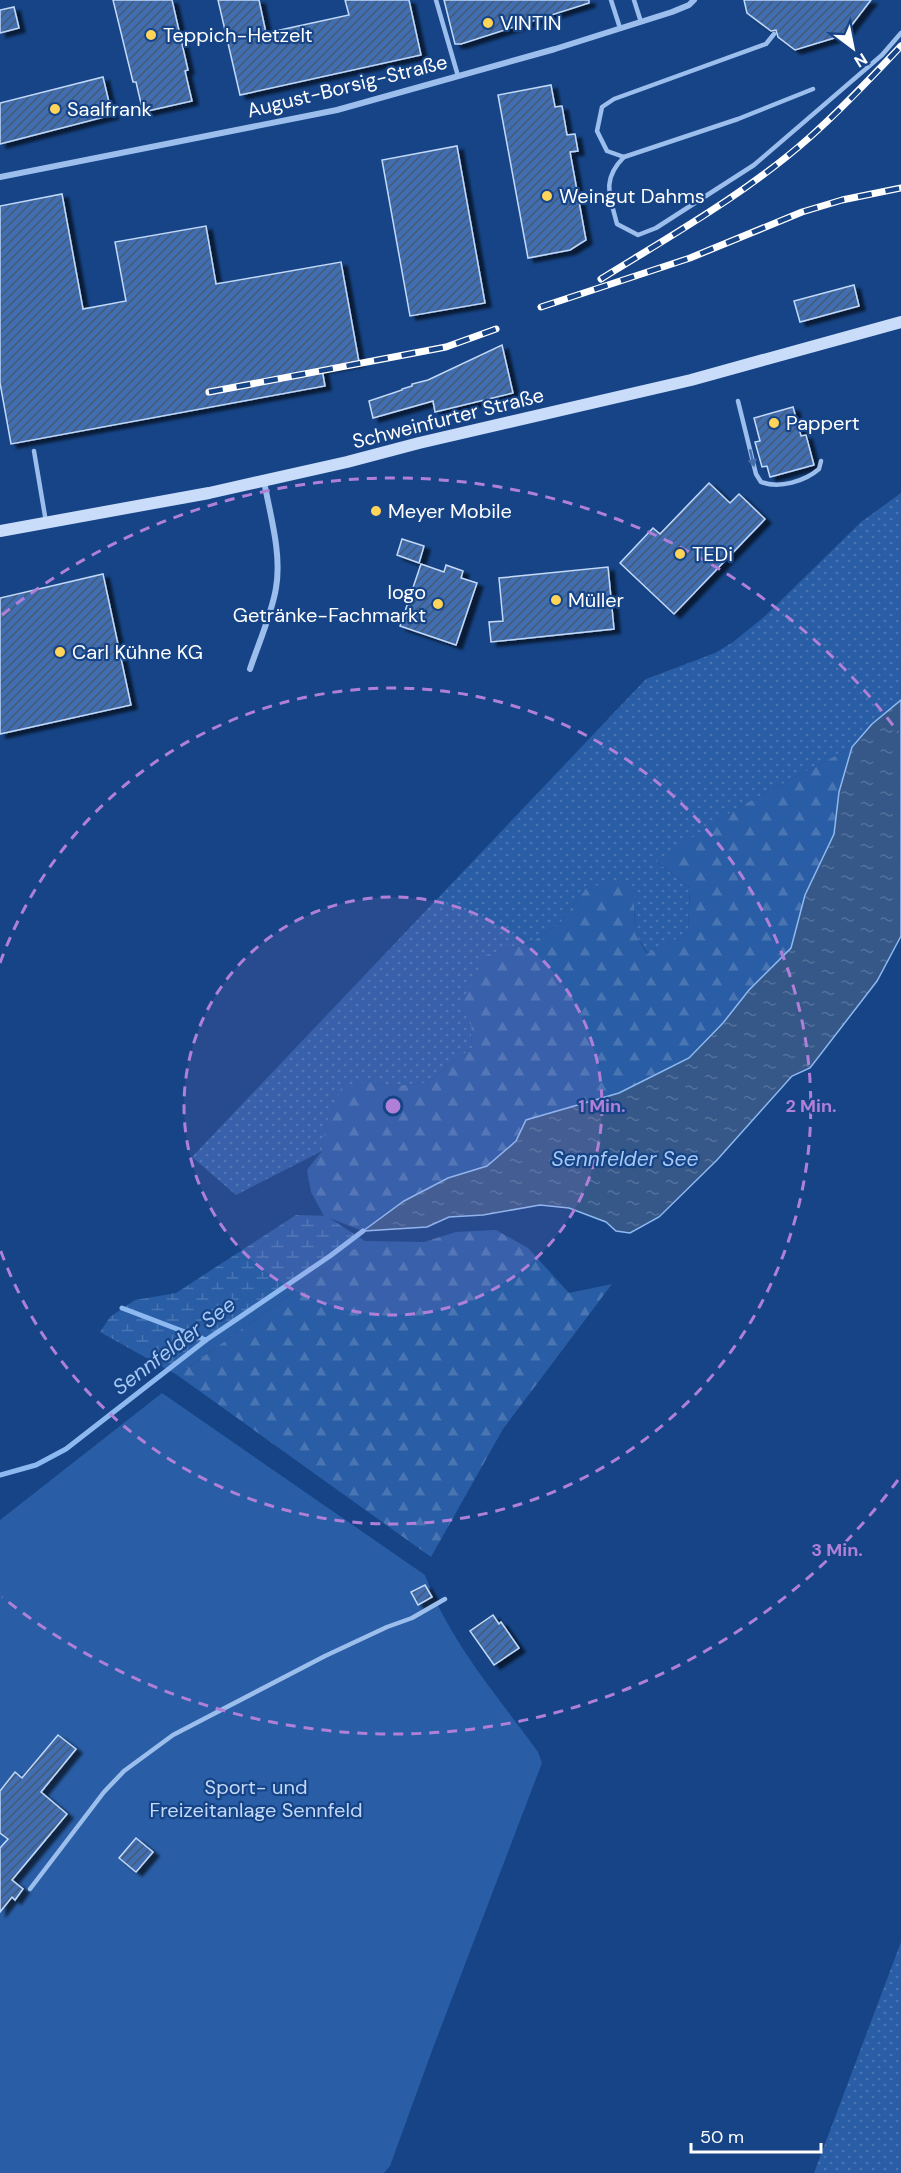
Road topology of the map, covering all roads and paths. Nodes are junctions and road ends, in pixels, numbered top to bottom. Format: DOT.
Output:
graph roads {
  1 [pos="436,0"];
  2 [pos="610,0"];
  3 [pos="634,0"];
  4 [pos="694,0"];
  5 [pos="641,22"];
  6 [pos="620,28"];
  7 [pos="901,33"];
  8 [pos="774,34"];
  9 [pos="458,76"];
  10 [pos="813,89"];
  11 [pos="624,157"];
  12 [pos="0,177"];
  13 [pos="901,322"];
  14 [pos="738,401"];
  15 [pos="34,451"];
  16 [pos="820,461"];
  17 [pos="264,481"];
  18 [pos="46,522"];
  19 [pos="0,531"];
  20 [pos="250,669"];
  21 [pos="445,1599"];
  22 [pos="30,1889"];
  1 -- 9 [label="lane"];
  2 -- 6 [label="lane"];
  3 -- 5 [label="lane"];
  4 -- 5 [label="street, August-Borsig-Straße"];
  5 -- 6 [label="street, August-Borsig-Straße"];
  6 -- 9 [label="street, August-Borsig-Straße"];
  7 -- 11 [label="lane"];
  8 -- 11 [label="lane"];
  9 -- 12 [label="street, August-Borsig-Straße"];
  10 -- 11 [label="lane"];
  13 -- 17 [label="main road, Schweinfurter Straße"];
  14 -- 16 [label="lane, one-way"];
  15 -- 18 [label="lane"];
  17 -- 18 [label="main road, Schweinfurter Straße"];
  17 -- 20 [label="street"];
  18 -- 19 [label="main road, Schweinfurter Straße"];
  21 -- 22 [label="lane"];
}
